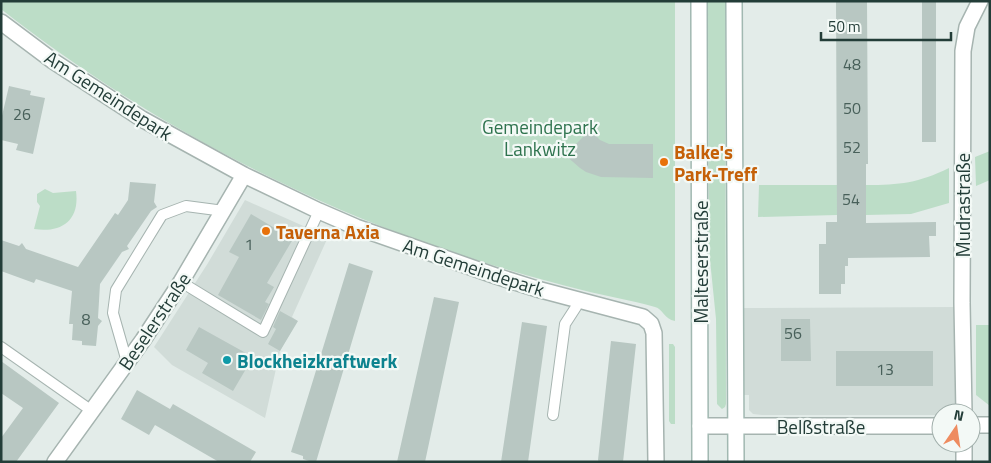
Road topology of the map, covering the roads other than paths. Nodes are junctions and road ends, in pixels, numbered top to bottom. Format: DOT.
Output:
graph roads {
  1 [pos="699,1"];
  2 [pos="734,1"];
  3 [pos="980,1"];
  4 [pos="1,22"];
  5 [pos="244,175"];
  6 [pos="224,211"];
  7 [pos="319,211"];
  8 [pos="181,282"];
  9 [pos="578,299"];
  10 [pos="1,347"];
  11 [pos="127,362"];
  12 [pos="964,403"];
  13 [pos="92,411"];
  14 [pos="553,415"];
  15 [pos="700,426"];
  16 [pos="735,426"];
  17 [pos="931,426"];
  18 [pos="54,462"];
  19 [pos="656,462"];
  20 [pos="700,462"];
  21 [pos="736,462"];
  1 -- 15 [label="street, Malteserstraße"];
  2 -- 16 [label="street, Malteserstraße"];
  3 -- 12 [label="street, Mudrastraße"];
  4 -- 5 [label="street, Am Gemeindepark"];
  5 -- 6 [label="street, Beselerstraße"];
  5 -- 7 [label="street, Am Gemeindepark"];
  6 -- 8 [label="street, Beselerstraße"];
  6 -- 11 [label="lane"];
  7 -- 8 [label="lane"];
  7 -- 9 [label="street, Am Gemeindepark"];
  8 -- 11 [label="street, Beselerstraße"];
  9 -- 14 [label="lane"];
  9 -- 19 [label="street, Am Gemeindepark"];
  10 -- 13 [label="lane"];
  11 -- 13 [label="street, Beselerstraße"];
  13 -- 18 [label="street, Beselerstraße"];
  15 -- 16 [label="street, Belßstraße"];
  15 -- 20 [label="street, Malteserstraße"];
  16 -- 17 [label="street, Belßstraße"];
  16 -- 21 [label="street, Malteserstraße"];
}
